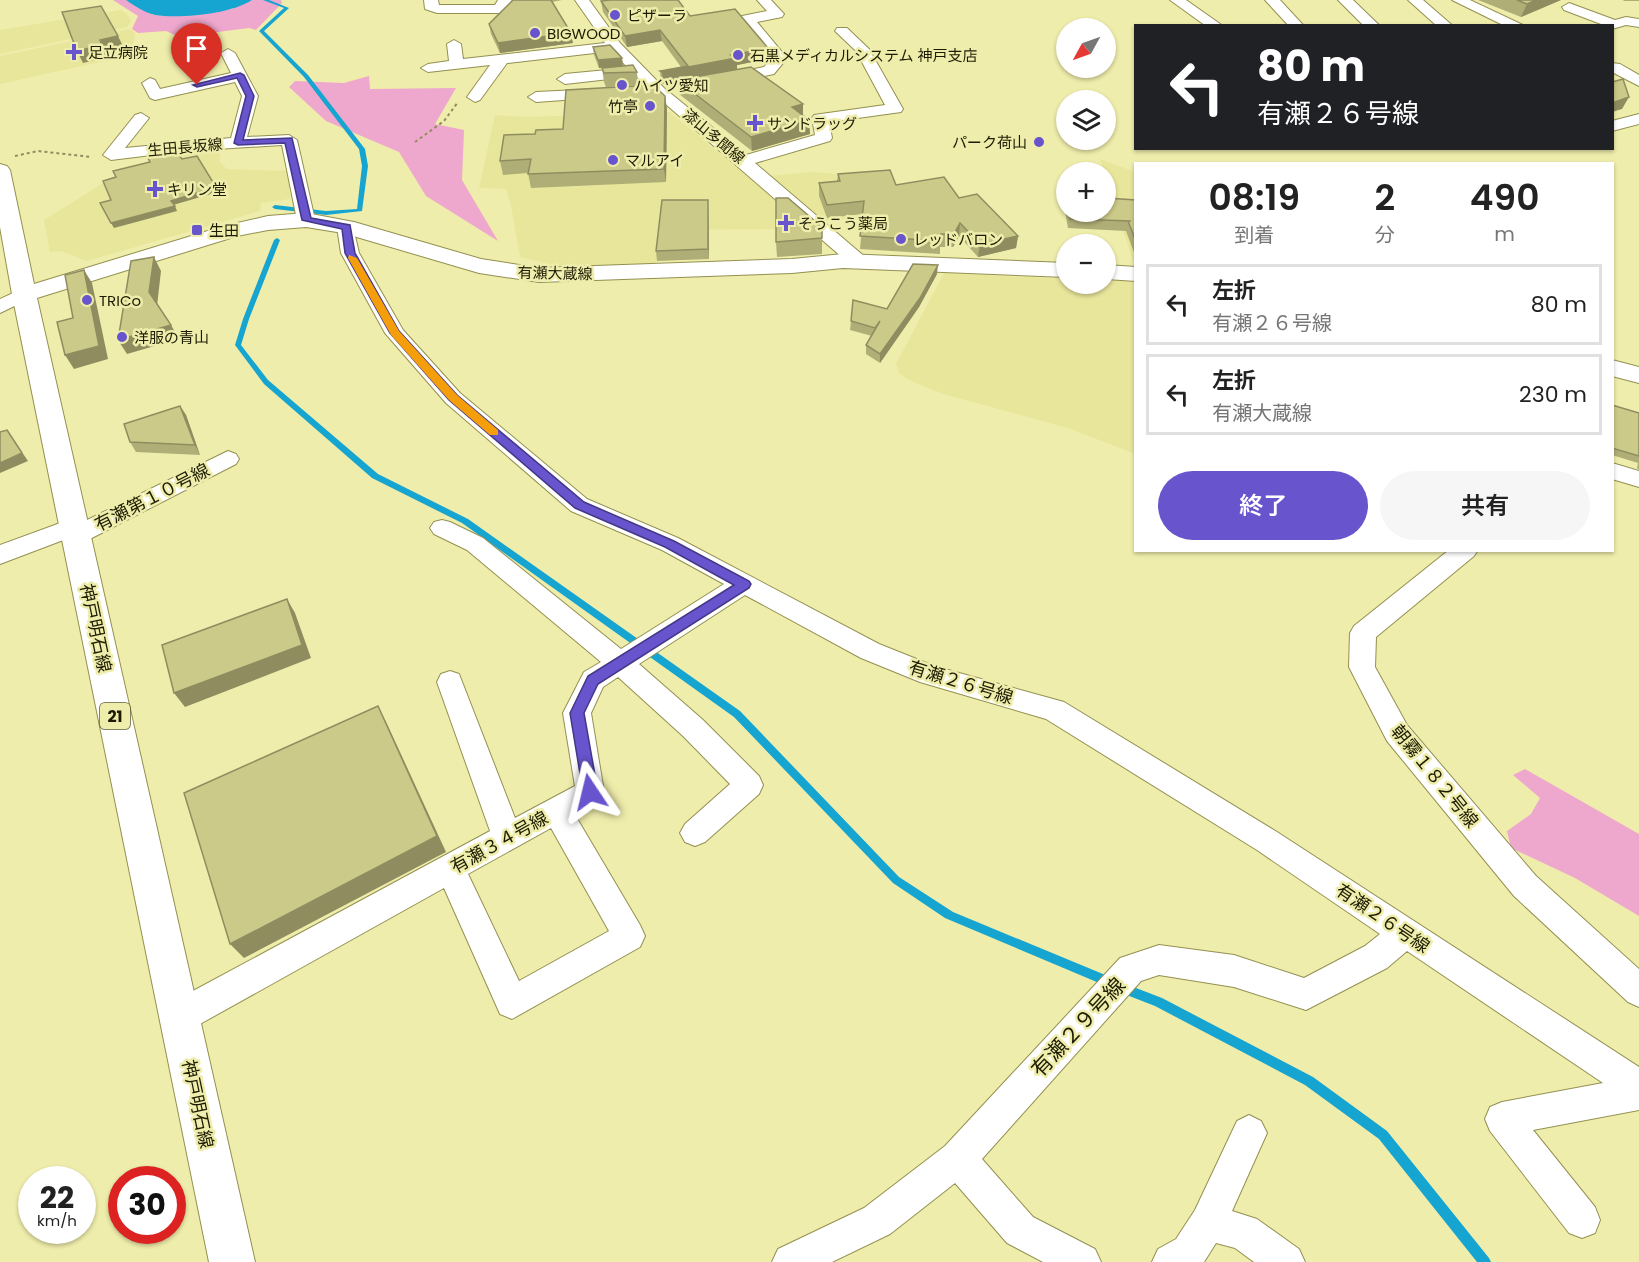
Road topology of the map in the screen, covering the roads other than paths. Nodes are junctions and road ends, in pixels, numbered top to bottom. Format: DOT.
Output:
graph roads {
  1 [pos="431,0"];
  2 [pos="505,0"];
  3 [pos="764,0"];
  4 [pos="1177,0"];
  5 [pos="1272,0"];
  6 [pos="1345,0"];
  7 [pos="1415,0"];
  8 [pos="1459,0"];
  9 [pos="585,4"];
  10 [pos="609,5"];
  11 [pos="1569,7"];
  12 [pos="1639,22"];
  13 [pos="1213,24"];
  14 [pos="1295,24"];
  15 [pos="1371,24"];
  16 [pos="1444,24"];
  17 [pos="1513,24"];
  18 [pos="1608,24"];
  19 [pos="1614,25"];
  20 [pos="842,31"];
  21 [pos="454,44"];
  22 [pos="615,46"];
  23 [pos="228,53"];
  24 [pos="503,58"];
  25 [pos="457,66"];
  26 [pos="1615,67"];
  27 [pos="428,68"];
  28 [pos="638,71"];
  29 [pos="240,75"];
  30 [pos="565,79"];
  31 [pos="714,81"];
  32 [pos="1639,81"];
  33 [pos="681,87"];
  34 [pos="153,89"];
  35 [pos="659,91"];
  36 [pos="637,92"];
  37 [pos="614,93"];
  38 [pos="475,97"];
  39 [pos="536,97"];
  40 [pos="141,118"];
  41 [pos="1639,118"];
  42 [pos="1614,125"];
  43 [pos="238,143"];
  44 [pos="743,161"];
  45 [pos="4,164"];
  46 [pos="306,220"];
  47 [pos="346,227"];
  48 [pos="858,261"];
  49 [pos="1056,270"];
  50 [pos="1116,273"];
  51 [pos="1134,274"];
  52 [pos="12,301"];
  53 [pos="1614,369"];
  54 [pos="1639,375"];
  55 [pos="228,459"];
  56 [pos="1614,472"];
  57 [pos="1639,479"];
  58 [pos="442,528"];
  59 [pos="75,531"];
  60 [pos="1464,552"];
  61 [pos="0,555"];
  62 [pos="744,584"];
  63 [pos="624,660"];
  64 [pos="450,682"];
  65 [pos="557,811"];
  66 [pos="695,833"];
  67 [pos="507,837"];
  68 [pos="450,869"];
  69 [pos="1405,933"];
  70 [pos="1639,991"];
  71 [pos="179,1017"];
  72 [pos="1639,1087"];
  73 [pos="1639,1093"];
  74 [pos="1249,1133"];
  75 [pos="958,1159"];
  76 [pos="1582,1220"];
  77 [pos="1208,1223"];
  78 [pos="232,1262"];
  79 [pos="791,1262"];
  80 [pos="1082,1262"];
  81 [pos="1171,1262"];
  82 [pos="1286,1262"];
  1 -- 2 [label="street"];
  3 -- 31 [label="street"];
  4 -- 13 [label="street"];
  5 -- 14 [label="street"];
  6 -- 15 [label="street"];
  7 -- 16 [label="street"];
  8 -- 17 [label="street"];
  9 -- 10 [label="street"];
  9 -- 22 [label="street, 漆山多聞線"];
  11 -- 18 [label="street"];
  12 -- 19 [label="street"];
  20 -- 44 [label="street"];
  21 -- 25 [label="street"];
  22 -- 24 [label="street"];
  22 -- 28 [label="street, 漆山多聞線"];
  23 -- 29 [label="street"];
  24 -- 25 [label="street"];
  24 -- 38 [label="street"];
  25 -- 27 [label="street"];
  26 -- 32 [label="street"];
  28 -- 30 [label="street"];
  28 -- 35 [label="street, 漆山多聞線"];
  29 -- 34 [label="street"];
  29 -- 43 [label="street"];
  33 -- 35 [label="street"];
  35 -- 36 [label="street"];
  35 -- 44 [label="street, 漆山多聞線"];
  37 -- 39 [label="street"];
  40 -- 43 [label="street, 生田長坂線"];
  41 -- 42 [label="street"];
  43 -- 46 [label="street, 生田長坂線"];
  44 -- 48 [label="street, 漆山多聞線"];
  45 -- 52 [label="main road, 神戸明石線 / 21"];
  46 -- 47 [label="main road, 有瀬大蔵線"];
  46 -- 52 [label="main road, 有瀬大蔵線"];
  47 -- 48 [label="main road, 有瀬大蔵線"];
  47 -- 62 [label="street, 有瀬２６号線"];
  48 -- 49 [label="main road, 有瀬大蔵線"];
  50 -- 51 [label="main road"];
  52 -- 59 [label="main road, 神戸明石線 / 21"];
  53 -- 54 [label="main road"];
  55 -- 59 [label="street, 有瀬第１０号線"];
  56 -- 57 [label="street"];
  58 -- 63 [label="street"];
  59 -- 61 [label="street, 有瀬第１０号線"];
  59 -- 71 [label="main road, 神戸明石線 / 21"];
  60 -- 70 [label="street, 朝霧１８２号線"];
  62 -- 63 [label="street, 有瀬３４号線"];
  62 -- 69 [label="street, 有瀬２６号線"];
  63 -- 65 [label="street, 有瀬３４号線"];
  63 -- 66 [label="street"];
  64 -- 67 [label="street"];
  65 -- 67 [label="street, 有瀬３４号線"];
  65 -- 68 [label="street"];
  67 -- 68 [label="street, 有瀬３４号線"];
  68 -- 71 [label="street, 有瀬３４号線"];
  69 -- 72 [label="street, 有瀬２６号線"];
  69 -- 75 [label="street, 有瀬２９号線"];
  71 -- 78 [label="main road, 神戸明石線 / 21"];
  73 -- 76 [label="street"];
  74 -- 77 [label="street"];
  75 -- 79 [label="street, 有瀬２９号線"];
  75 -- 80 [label="street"];
  77 -- 81 [label="street"];
  77 -- 82 [label="street"];
}
